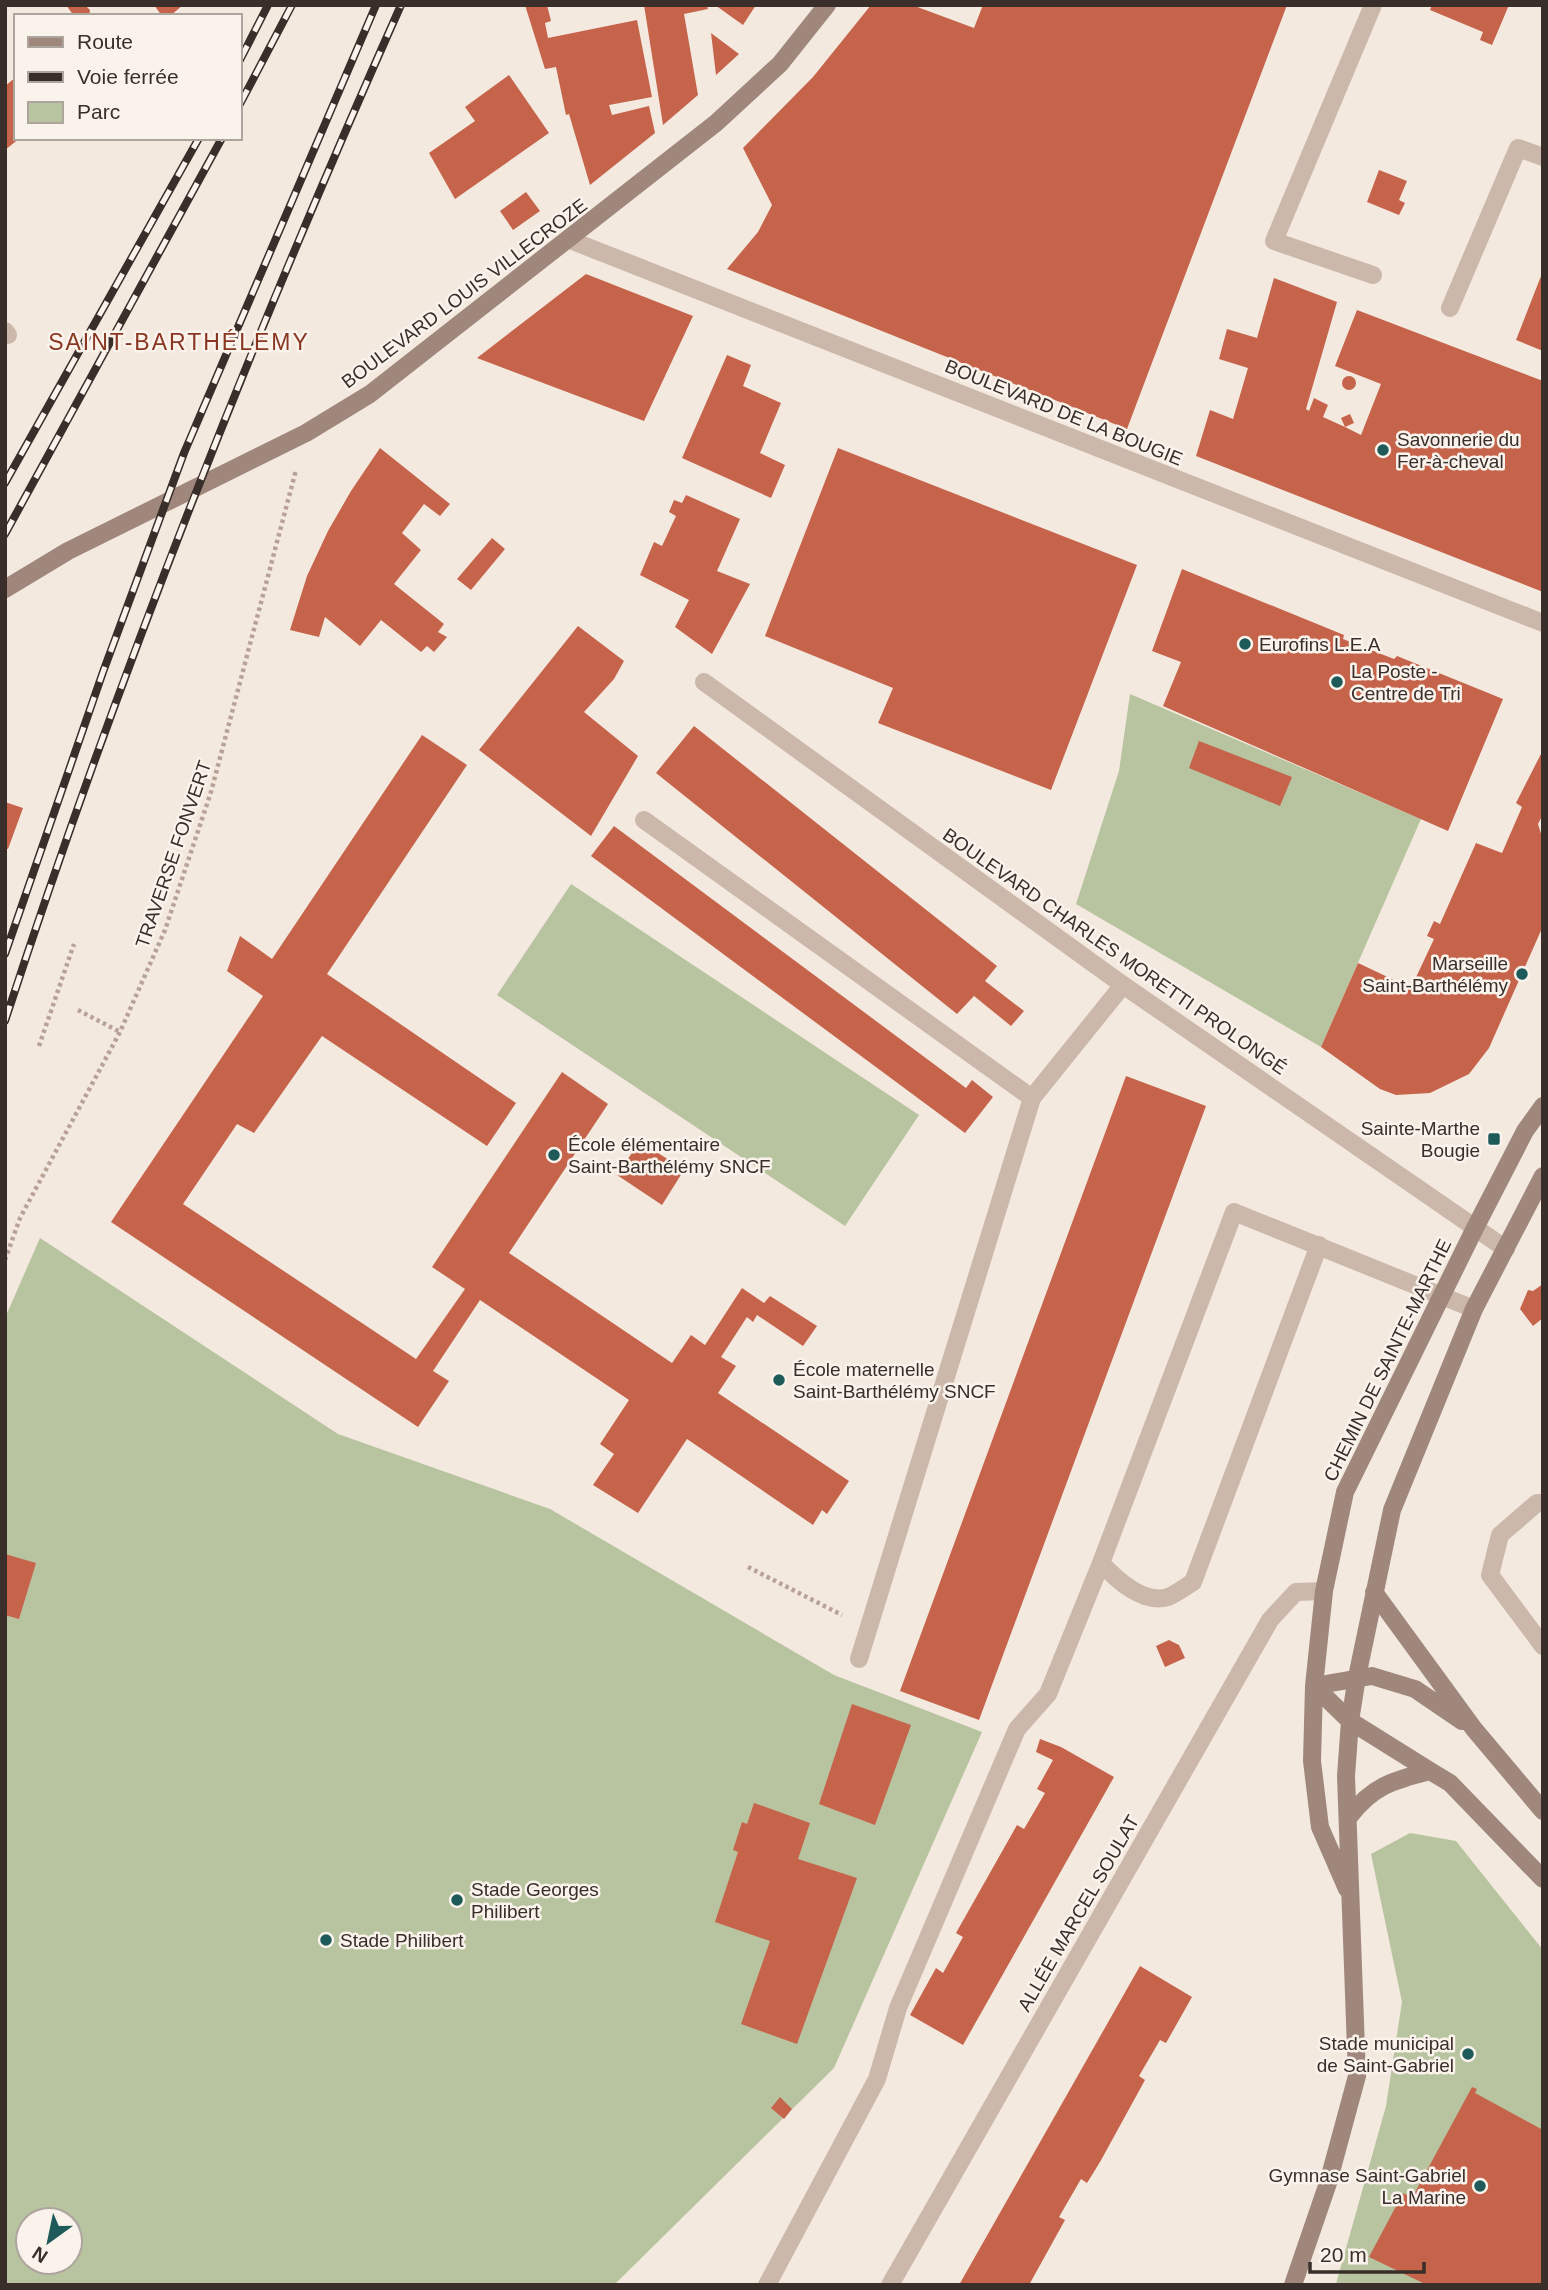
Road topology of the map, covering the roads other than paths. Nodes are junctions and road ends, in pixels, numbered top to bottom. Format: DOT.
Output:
graph roads {
  1 [pos="827,5"];
  2 [pos="1373,5"];
  3 [pos="1543,158"];
  4 [pos="570,240"];
  5 [pos="1373,275"];
  6 [pos="1450,307"];
  7 [pos="5,589"];
  8 [pos="1543,623"];
  9 [pos="704,682"];
  10 [pos="643,820"];
  11 [pos="1123,985"];
  12 [pos="1032,1098"];
  13 [pos="1543,1105"];
  14 [pos="1543,1176"];
  15 [pos="1475,1228"];
  16 [pos="1319,1245"];
  17 [pos="1506,1249"];
  18 [pos="1442,1294"];
  19 [pos="1474,1309"];
  20 [pos="1543,1503"];
  21 [pos="1101,1563"];
  22 [pos="1324,1591"];
  23 [pos="1374,1592"];
  24 [pos="1543,1646"];
  25 [pos="859,1659"];
  26 [pos="1357,1677"];
  27 [pos="1314,1686"];
  28 [pos="1350,1721"];
  29 [pos="1474,1729"];
  30 [pos="1430,1771"];
  31 [pos="1543,1811"];
  32 [pos="1349,1817"];
  33 [pos="1543,1879"];
  34 [pos="1350,1896"];
  35 [pos="767,2285"];
  36 [pos="890,2285"];
  37 [pos="1293,2285"];
  1 -- 4 [label="street, BOULEVARD LOUIS VILLECROZE"];
  2 -- 5 [label="street"];
  3 -- 6 [label="street"];
  4 -- 7 [label="street, BOULEVARD LOUIS VILLECROZE"];
  4 -- 8 [label="street, BOULEVARD DE LA BOUGIE"];
  9 -- 11 [label="street, BOULEVARD CHARLES MORETTI PROLONGÉ"];
  10 -- 12 [label="street"];
  11 -- 12 [label="street"];
  11 -- 15 [label="street, BOULEVARD CHARLES MORETTI PROLONGÉ"];
  12 -- 25 [label="street"];
  13 -- 15 [label="street, CHEMIN DE SAINTE-MARTHE"];
  14 -- 17 [label="street, CHEMIN DE SAINTE-MARTHE"];
  15 -- 17 [label="street, BOULEVARD CHARLES MORETTI PROLONGÉ"];
  15 -- 18 [label="street, CHEMIN DE SAINTE-MARTHE"];
  16 -- 18 [label="street"];
  16 -- 21 [label="street"];
  16 -- 21 [label="street"];
  17 -- 19 [label="street, CHEMIN DE SAINTE-MARTHE"];
  18 -- 19 [label="street"];
  18 -- 22 [label="street, CHEMIN DE SAINTE-MARTHE"];
  19 -- 23 [label="street, CHEMIN DE SAINTE-MARTHE"];
  20 -- 24 [label="street"];
  21 -- 35 [label="street"];
  22 -- 27 [label="street, CHEMIN DE SAINTE-MARTHE"];
  22 -- 36 [label="street, ALLÉE MARCEL SOULAT"];
  23 -- 26 [label="street, CHEMIN DE SAINTE-MARTHE"];
  23 -- 29 [label="street"];
  26 -- 27 [label="street"];
  26 -- 28 [label="street, CHEMIN DE SAINTE-MARTHE"];
  26 -- 29 [label="street"];
  27 -- 28 [label="street"];
  27 -- 34 [label="street, CHEMIN DE SAINTE-MARTHE"];
  28 -- 30 [label="street"];
  28 -- 32 [label="street, CHEMIN DE SAINTE-MARTHE"];
  29 -- 31 [label="street"];
  30 -- 32 [label="street"];
  30 -- 33 [label="street"];
  32 -- 34 [label="street, CHEMIN DE SAINTE-MARTHE"];
  34 -- 37 [label="street, CHEMIN DE SAINTE-MARTHE"];
}
